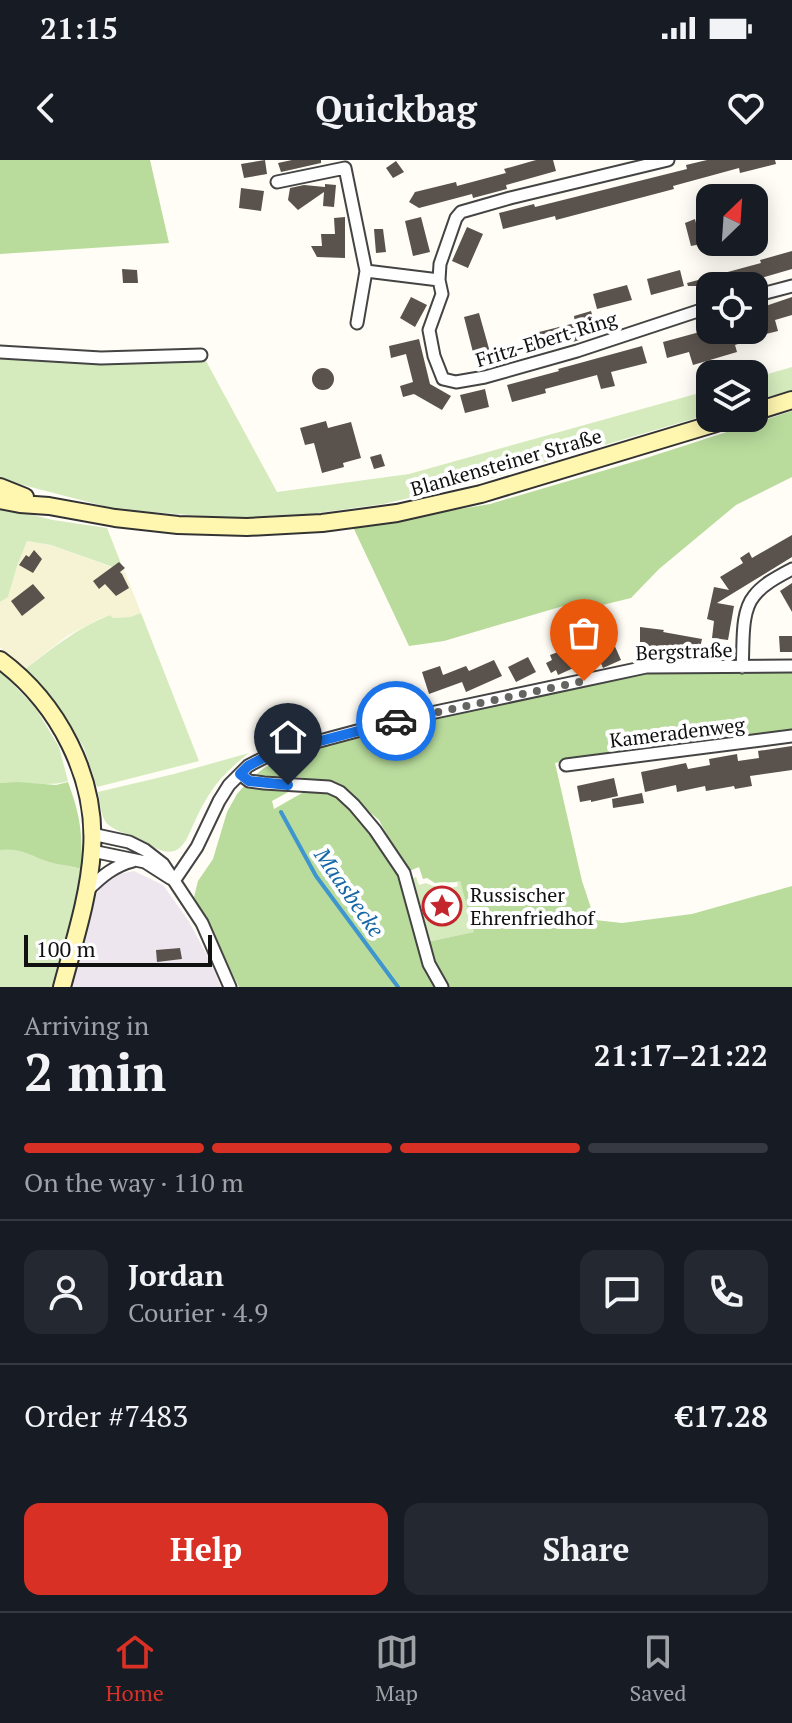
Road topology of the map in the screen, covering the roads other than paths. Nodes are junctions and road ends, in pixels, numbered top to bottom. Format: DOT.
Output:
graph roads {
  1 [pos="668,160"];
  2 [pos="277,182"];
  3 [pos="366,271"];
  4 [pos="439,280"];
  5 [pos="792,286"];
  6 [pos="768,292"];
  7 [pos="696,312"];
  8 [pos="357,323"];
  9 [pos="0,352"];
  10 [pos="201,355"];
  11 [pos="792,400"];
  12 [pos="768,408"];
  13 [pos="696,429"];
  14 [pos="0,487"];
  15 [pos="0,500"];
  16 [pos="49,506"];
  17 [pos="792,569"];
  18 [pos="0,660"];
  19 [pos="792,666"];
  20 [pos="742,667"];
  21 [pos="792,736"];
  22 [pos="566,765"];
  23 [pos="240,774"];
  24 [pos="92,842"];
  25 [pos="135,860"];
  26 [pos="174,881"];
  27 [pos="85,893"];
  28 [pos="62,987"];
  29 [pos="230,987"];
  30 [pos="442,987"];
  1 -- 4 [label="street, Fritz-Ebert-Ring"];
  2 -- 3 [label="street"];
  3 -- 4 [label="street"];
  3 -- 8 [label="street"];
  4 -- 7 [label="street, Fritz-Ebert-Ring"];
  5 -- 6 [label="street"];
  9 -- 10 [label="street"];
  11 -- 12 [label="main road"];
  13 -- 16 [label="main road, Blankensteiner Straße"];
  14 -- 16 [label="main road, Blankensteiner Straße"];
  15 -- 16 [label="main road, Blankensteiner Straße"];
  17 -- 20 [label="street"];
  18 -- 24 [label="main road"];
  19 -- 20 [label="street, Bergstraße"];
  20 -- 23 [label="street, Bergstraße"];
  21 -- 22 [label="street, Kameradenweg"];
  23 -- 26 [label="street, Bergstraße"];
  23 -- 30 [label="street"];
  24 -- 25 [label="street"];
  24 -- 26 [label="street"];
  24 -- 27 [label="main road"];
  25 -- 26 [label="street"];
  25 -- 27 [label="street"];
  26 -- 29 [label="street"];
  27 -- 28 [label="main road"];
}
